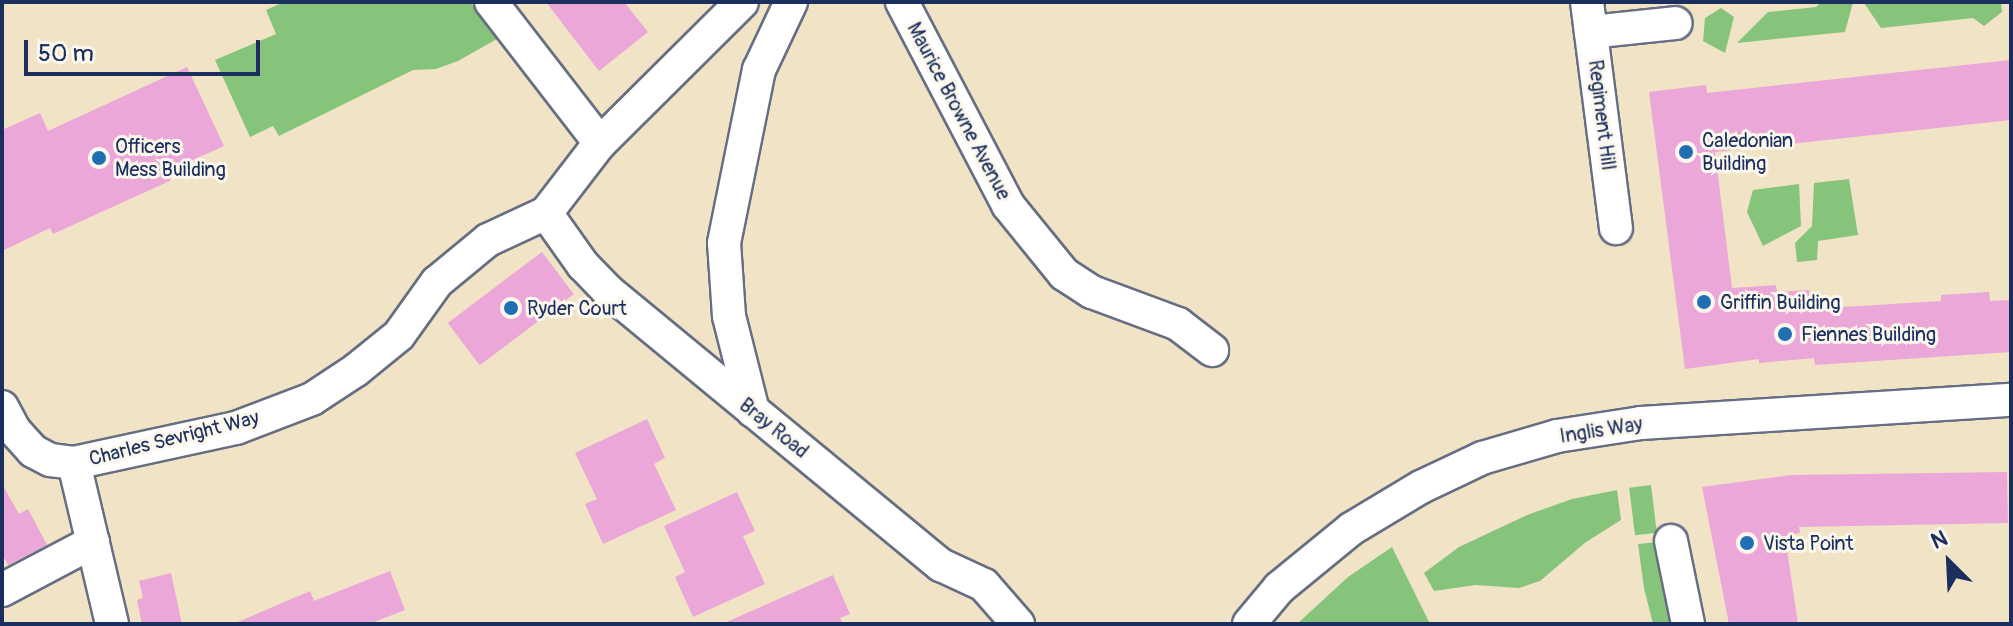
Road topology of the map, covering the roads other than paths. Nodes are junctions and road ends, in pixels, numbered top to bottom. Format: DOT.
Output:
graph roads {
  1 [pos="491,2"];
  2 [pos="742,2"];
  3 [pos="791,2"];
  4 [pos="902,2"];
  5 [pos="1589,17"];
  6 [pos="1676,23"];
  7 [pos="600,143"];
  8 [pos="546,213"];
  9 [pos="1616,228"];
  10 [pos="1212,350"];
  11 [pos="2011,400"];
  12 [pos="2,407"];
  13 [pos="753,411"];
  14 [pos="74,463"];
  15 [pos="1671,541"];
  16 [pos="93,542"];
  17 [pos="2,590"];
  18 [pos="112,624"];
  19 [pos="1018,624"];
  20 [pos="1249,624"];
  21 [pos="1688,624"];
  1 -- 7 [label="street"];
  2 -- 7 [label="street, Charles Sevright Way"];
  3 -- 13 [label="street"];
  4 -- 10 [label="street, Maurice Browne Avenue"];
  5 -- 6 [label="street"];
  5 -- 9 [label="street, Regiment Hill"];
  7 -- 8 [label="street, Charles Sevright Way"];
  8 -- 13 [label="street, Bray Road"];
  8 -- 14 [label="street, Charles Sevright Way"];
  11 -- 20 [label="street, Inglis Way"];
  12 -- 14 [label="street"];
  13 -- 19 [label="street, Bray Road"];
  14 -- 16 [label="street"];
  15 -- 21 [label="street"];
  16 -- 17 [label="street"];
  16 -- 18 [label="street"];
}
